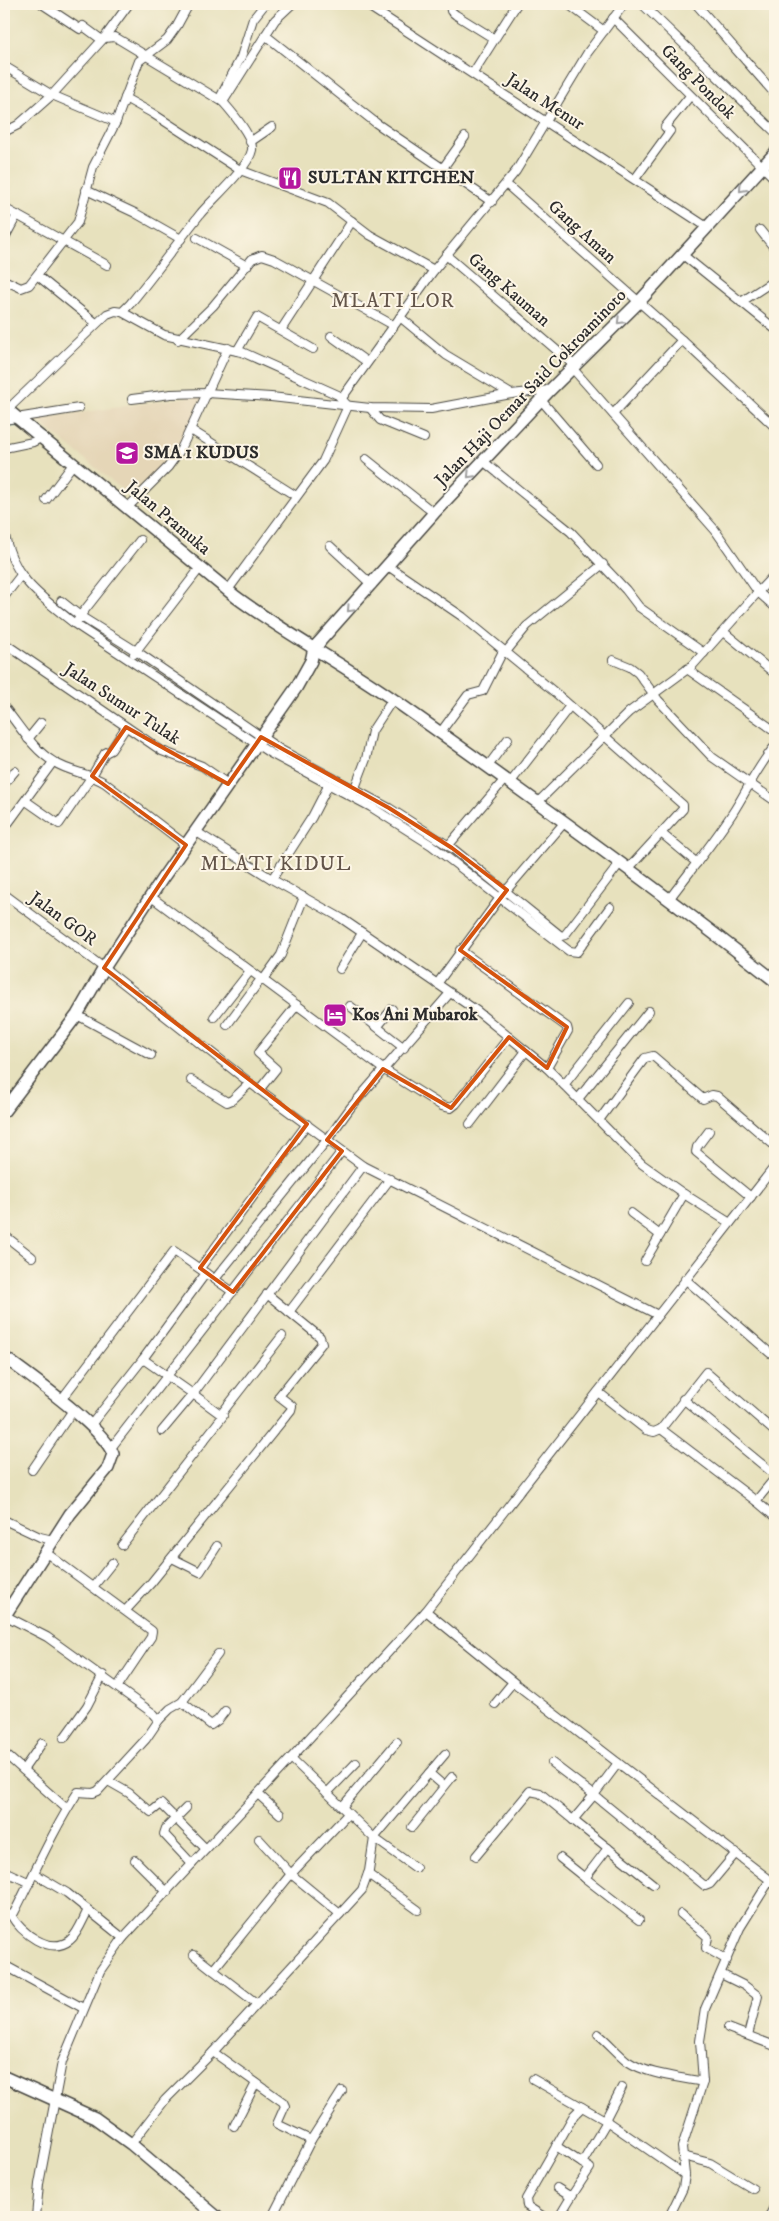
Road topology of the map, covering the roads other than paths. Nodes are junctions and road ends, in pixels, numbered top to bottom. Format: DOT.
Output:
graph roads {
  1 [pos="42,4"];
  2 [pos="129,4"];
  3 [pos="189,4"];
  4 [pos="265,4"];
  5 [pos="292,4"];
  6 [pos="365,4"];
  7 [pos="450,4"];
  8 [pos="517,4"];
  9 [pos="568,4"];
  10 [pos="624,4"];
  11 [pos="642,4"];
  12 [pos="696,4"];
  13 [pos="613,18"];
  14 [pos="604,31"];
  15 [pos="265,35"];
  16 [pos="493,38"];
  17 [pos="103,39"];
  18 [pos="146,54"];
  19 [pos="4,66"];
  20 [pos="473,73"];
  21 [pos="775,94"];
  22 [pos="52,96"];
  23 [pos="690,96"];
  24 [pos="125,98"];
  25 [pos="221,100"];
  26 [pos="546,119"];
  27 [pos="116,122"];
  28 [pos="272,127"];
  29 [pos="4,132"];
  30 [pos="775,132"];
  31 [pos="464,137"];
  32 [pos="250,142"];
  33 [pos="775,153"];
  34 [pos="761,167"];
  35 [pos="443,168"];
  36 [pos="240,170"];
  37 [pos="635,179"];
  38 [pos="775,179"];
  39 [pos="506,184"];
  40 [pos="86,190"];
  41 [pos="492,202"];
  42 [pos="4,208"];
  43 [pos="17,215"];
  44 [pos="352,221"];
  45 [pos="707,227"];
  46 [pos="760,230"];
  47 [pos="4,238"];
  48 [pos="197,238"];
  49 [pos="181,239"];
  50 [pos="65,241"];
  51 [pos="775,249"];
  52 [pos="446,255"];
  53 [pos="683,255"];
  54 [pos="107,265"];
  55 [pos="247,266"];
  56 [pos="434,270"];
  57 [pos="38,276"];
  58 [pos="4,280"];
  59 [pos="775,280"];
  60 [pos="315,281"];
  61 [pos="639,302"];
  62 [pos="741,302"];
  63 [pos="122,312"];
  64 [pos="400,316"];
  65 [pos="96,323"];
  66 [pos="393,325"];
  67 [pos="775,329"];
  68 [pos="281,330"];
  69 [pos="331,336"];
  70 [pos="178,340"];
  71 [pos="682,340"];
  72 [pos="228,348"];
  73 [pos="313,349"];
  74 [pos="237,350"];
  75 [pos="367,362"];
  76 [pos="574,368"];
  77 [pos="550,390"];
  78 [pos="207,394"];
  79 [pos="511,394"];
  80 [pos="342,398"];
  81 [pos="132,400"];
  82 [pos="541,400"];
  83 [pos="348,406"];
  84 [pos="79,408"];
  85 [pos="370,408"];
  86 [pos="8,414"];
  87 [pos="613,414"];
  88 [pos="775,427"];
  89 [pos="192,430"];
  90 [pos="43,437"];
  91 [pos="424,438"];
  92 [pos="4,448"];
  93 [pos="366,460"];
  94 [pos="483,461"];
  95 [pos="74,463"];
  96 [pos="596,464"];
  97 [pos="296,496"];
  98 [pos="46,500"];
  99 [pos="128,507"];
  100 [pos="434,513"];
  101 [pos="4,532"];
  102 [pos="140,540"];
  103 [pos="330,546"];
  104 [pos="603,564"];
  105 [pos="388,566"];
  106 [pos="200,568"];
  107 [pos="775,574"];
  108 [pos="21,575"];
  109 [pos="372,585"];
  110 [pos="228,590"];
  111 [pos="758,592"];
  112 [pos="4,596"];
  113 [pos="61,601"];
  114 [pos="775,607"];
  115 [pos="78,620"];
  116 [pos="724,632"];
  117 [pos="317,645"];
  118 [pos="5,647"];
  119 [pos="504,652"];
  120 [pos="704,652"];
  121 [pos="133,656"];
  122 [pos="613,660"];
  123 [pos="687,669"];
  124 [pos="775,674"];
  125 [pos="653,693"];
  126 [pos="393,699"];
  127 [pos="570,706"];
  128 [pos="4,707"];
  129 [pos="41,723"];
  130 [pos="126,727"];
  131 [pos="775,731"];
  132 [pos="440,733"];
  133 [pos="604,737"];
  134 [pos="28,739"];
  135 [pos="508,739"];
  136 [pos="258,740"];
  137 [pos="775,746"];
  138 [pos="53,762"];
  139 [pos="488,766"];
  140 [pos="15,771"];
  141 [pos="92,776"];
  142 [pos="508,781"];
  143 [pos="4,784"];
  144 [pos="228,784"];
  145 [pos="751,784"];
  146 [pos="328,786"];
  147 [pos="353,793"];
  148 [pos="775,800"];
  149 [pos="26,801"];
  150 [pos="537,803"];
  151 [pos="564,823"];
  152 [pos="4,829"];
  153 [pos="195,831"];
  154 [pos="661,833"];
  155 [pos="186,845"];
  156 [pos="448,846"];
  157 [pos="697,862"];
  158 [pos="624,866"];
  159 [pos="272,879"];
  160 [pos="4,894"];
  161 [pos="503,895"];
  162 [pos="150,896"];
  163 [pos="304,896"];
  164 [pos="670,898"];
  165 [pos="610,906"];
  166 [pos="362,933"];
  167 [pos="460,950"];
  168 [pos="104,968"];
  169 [pos="340,969"];
  170 [pos="250,971"];
  171 [pos="262,980"];
  172 [pos="775,981"];
  173 [pos="436,984"];
  174 [pos="450,993"];
  175 [pos="629,1003"];
  176 [pos="297,1005"];
  177 [pos="350,1006"];
  178 [pos="392,1009"];
  179 [pos="649,1011"];
  180 [pos="77,1015"];
  181 [pos="214,1017"];
  182 [pos="227,1025"];
  183 [pos="378,1026"];
  184 [pos="509,1037"];
  185 [pos="404,1048"];
  186 [pos="526,1051"];
  187 [pos="151,1055"];
  188 [pos="547,1068"];
  189 [pos="383,1069"];
  190 [pos="191,1080"];
  191 [pos="250,1083"];
  192 [pos="564,1085"];
  193 [pos="259,1090"];
  194 [pos="578,1099"];
  195 [pos="4,1111"];
  196 [pos="600,1119"];
  197 [pos="307,1124"];
  198 [pos="470,1124"];
  199 [pos="709,1131"];
  200 [pos="327,1140"];
  201 [pos="775,1146"];
  202 [pos="342,1151"];
  203 [pos="363,1166"];
  204 [pos="774,1169"];
  205 [pos="390,1179"];
  206 [pos="684,1194"];
  207 [pos="751,1197"];
  208 [pos="631,1213"];
  209 [pos="730,1223"];
  210 [pos="4,1235"];
  211 [pos="660,1235"];
  212 [pos="32,1257"];
  213 [pos="645,1262"];
  214 [pos="202,1270"];
  215 [pos="685,1279"];
  216 [pos="215,1280"];
  217 [pos="233,1292"];
  218 [pos="267,1294"];
  219 [pos="289,1312"];
  220 [pos="658,1315"];
  221 [pos="282,1336"];
  222 [pos="770,1353"];
  223 [pos="4,1357"];
  224 [pos="143,1359"];
  225 [pos="167,1378"];
  226 [pos="598,1392"];
  227 [pos="193,1394"];
  228 [pos="683,1399"];
  229 [pos="61,1400"];
  230 [pos="72,1410"];
  231 [pos="222,1414"];
  232 [pos="90,1426"];
  233 [pos="661,1429"];
  234 [pos="162,1431"];
  235 [pos="775,1432"];
  236 [pos="111,1448"];
  237 [pos="32,1470"];
  238 [pos="775,1476"];
  239 [pos="756,1501"];
  240 [pos="775,1517"];
  241 [pos="4,1520"];
  242 [pos="53,1540"];
  243 [pos="122,1545"];
  244 [pos="217,1546"];
  245 [pos="45,1552"];
  246 [pos="172,1558"];
  247 [pos="112,1563"];
  248 [pos="93,1587"];
  249 [pos="126,1610"];
  250 [pos="426,1611"];
  251 [pos="4,1616"];
  252 [pos="218,1654"];
  253 [pos="103,1675"];
  254 [pos="513,1682"];
  255 [pos="118,1686"];
  256 [pos="182,1702"];
  257 [pos="495,1704"];
  258 [pos="225,1711"];
  259 [pos="158,1720"];
  260 [pos="64,1738"];
  261 [pos="397,1742"];
  262 [pos="42,1743"];
  263 [pos="4,1753"];
  264 [pos="445,1754"];
  265 [pos="291,1758"];
  266 [pos="356,1763"];
  267 [pos="552,1763"];
  268 [pos="618,1763"];
  269 [pos="23,1770"];
  270 [pos="429,1773"];
  271 [pos="452,1777"];
  272 [pos="108,1781"];
  273 [pos="444,1786"];
  274 [pos="327,1793"];
  275 [pos="258,1794"];
  276 [pos="594,1795"];
  277 [pos="342,1807"];
  278 [pos="186,1808"];
  279 [pos="67,1809"];
  280 [pos="280,1814"];
  281 [pos="348,1814"];
  282 [pos="176,1818"];
  283 [pos="573,1820"];
  284 [pos="412,1827"];
  285 [pos="374,1838"];
  286 [pos="259,1839"];
  287 [pos="608,1848"];
  288 [pos="206,1850"];
  289 [pos="736,1853"];
  290 [pos="476,1856"];
  291 [pos="560,1858"];
  292 [pos="135,1860"];
  293 [pos="192,1864"];
  294 [pos="416,1868"];
  295 [pos="4,1871"];
  296 [pos="34,1874"];
  297 [pos="291,1874"];
  298 [pos="368,1874"];
  299 [pos="585,1878"];
  300 [pos="772,1882"];
  301 [pos="30,1883"];
  302 [pos="653,1884"];
  303 [pos="167,1892"];
  304 [pos="88,1910"];
  305 [pos="418,1910"];
  306 [pos="340,1914"];
  307 [pos="681,1914"];
  308 [pos="7,1915"];
  309 [pos="639,1920"];
  310 [pos="123,1938"];
  311 [pos="194,1955"];
  312 [pos="727,1960"];
  313 [pos="4,1965"];
  314 [pos="213,1970"];
  315 [pos="721,1974"];
  316 [pos="256,2003"];
  317 [pos="83,2008"];
  318 [pos="728,2028"];
  319 [pos="598,2034"];
  320 [pos="748,2035"];
  321 [pos="775,2046"];
  322 [pos="213,2052"];
  323 [pos="4,2077"];
  324 [pos="533,2079"];
  325 [pos="703,2082"];
  326 [pos="256,2083"];
  327 [pos="622,2087"];
  328 [pos="342,2091"];
  329 [pos="57,2099"];
  330 [pos="582,2107"];
  331 [pos="606,2120"];
  332 [pos="234,2126"];
  333 [pos="311,2140"];
  334 [pos="131,2144"];
  335 [pos="556,2146"];
  336 [pos="683,2156"];
  337 [pos="582,2163"];
  338 [pos="684,2175"];
  339 [pos="557,2188"];
  340 [pos="754,2189"];
  341 [pos="571,2197"];
  342 [pos="775,2205"];
  343 [pos="36,2217"];
  344 [pos="217,2217"];
  345 [pos="272,2217"];
  346 [pos="544,2217"];
  347 [pos="559,2217"];
  348 [pos="669,2217"];
  349 [pos="769,2217"];
  1 -- 17 [label="street"];
  2 -- 17 [label="street"];
  3 -- 18 [label="street"];
  4 -- 25 [label="street"];
  5 -- 15 [label="street"];
  6 -- 20 [label="street, Jalan Menur"];
  7 -- 16 [label="street"];
  8 -- 16 [label="street"];
  9 -- 14 [label="street"];
  10 -- 13 [label="street"];
  11 -- 30 [label="street"];
  12 -- 21 [label="street"];
  13 -- 14 [label="street"];
  13 -- 23 [label="street, Gang Pondok"];
  14 -- 26 [label="street"];
  15 -- 25 [label="street"];
  15 -- 35 [label="street"];
  16 -- 20 [label="street"];
  17 -- 18 [label="street"];
  17 -- 22 [label="street"];
  18 -- 24 [label="street"];
  18 -- 25 [label="street"];
  19 -- 22 [label="street"];
  20 -- 26 [label="street, Jalan Menur"];
  22 -- 27 [label="street"];
  22 -- 29 [label="street"];
  23 -- 34 [label="street, Gang Pondok"];
  23 -- 37 [label="street"];
  24 -- 27 [label="street"];
  24 -- 36 [label="street"];
  25 -- 32 [label="street"];
  26 -- 37 [label="street, Jalan Menur"];
  26 -- 39 [label="street"];
  27 -- 40 [label="street"];
  28 -- 32 [label="street"];
  31 -- 35 [label="street"];
  32 -- 36 [label="street"];
  33 -- 34 [label="street, Jalan Haji Oemar Said Cokroaminoto"];
  34 -- 38 [label="street, Gang Pondok"];
  34 -- 45 [label="street, Jalan Haji Oemar Said Cokroaminoto, one-way"];
  35 -- 41 [label="street"];
  36 -- 44 [label="street"];
  36 -- 49 [label="street"];
  37 -- 45 [label="street, Jalan Menur"];
  39 -- 41 [label="street"];
  39 -- 61 [label="street, Gang Aman"];
  40 -- 49 [label="street"];
  40 -- 50 [label="street"];
  41 -- 52 [label="street"];
  42 -- 43 [label="street"];
  43 -- 47 [label="street"];
  43 -- 50 [label="street"];
  44 -- 56 [label="street"];
  44 -- 60 [label="street"];
  45 -- 53 [label="street, Jalan Haji Oemar Said Cokroaminoto"];
  46 -- 51 [label="street"];
  48 -- 55 [label="street"];
  49 -- 63 [label="street"];
  50 -- 54 [label="street"];
  50 -- 57 [label="street"];
  52 -- 56 [label="street"];
  52 -- 76 [label="street, Gang Kauman"];
  53 -- 61 [label="street, Jalan Haji Oemar Said Cokroaminoto"];
  53 -- 62 [label="street"];
  55 -- 60 [label="street"];
  55 -- 70 [label="street"];
  56 -- 64 [label="street"];
  57 -- 58 [label="street"];
  57 -- 65 [label="street"];
  59 -- 62 [label="street"];
  60 -- 66 [label="street"];
  60 -- 68 [label="street"];
  61 -- 71 [label="street, Gang Aman"];
  61 -- 76 [label="street, Jalan Haji Oemar Said Cokroaminoto, one-way"];
  62 -- 67 [label="street"];
  63 -- 65 [label="street"];
  63 -- 70 [label="street"];
  64 -- 66 [label="street"];
  64 -- 79 [label="street"];
  65 -- 86 [label="street"];
  66 -- 75 [label="street"];
  68 -- 73 [label="street"];
  68 -- 74 [label="street"];
  69 -- 75 [label="street"];
  70 -- 72 [label="street"];
  71 -- 87 [label="street"];
  71 -- 88 [label="street, Gang Aman"];
  72 -- 74 [label="street"];
  72 -- 78 [label="street"];
  74 -- 80 [label="street"];
  75 -- 80 [label="street"];
  76 -- 77 [label="street, Jalan Haji Oemar Said Cokroaminoto"];
  76 -- 87 [label="street, Gang Kauman"];
  77 -- 79 [label="street"];
  77 -- 82 [label="street, Jalan Haji Oemar Said Cokroaminoto"];
  78 -- 81 [label="street"];
  78 -- 83 [label="street"];
  78 -- 89 [label="street"];
  79 -- 85 [label="street"];
  80 -- 83 [label="street"];
  82 -- 94 [label="street, Jalan Haji Oemar Said Cokroaminoto"];
  82 -- 96 [label="street"];
  83 -- 85 [label="street"];
  83 -- 97 [label="street"];
  84 -- 86 [label="street"];
  85 -- 91 [label="street"];
  86 -- 90 [label="street, Jalan Pramuka"];
  87 -- 111 [label="street, Gang Kauman"];
  89 -- 97 [label="street"];
  89 -- 99 [label="street"];
  90 -- 92 [label="street"];
  90 -- 95 [label="street, Jalan Pramuka"];
  93 -- 100 [label="street"];
  94 -- 100 [label="street, Jalan Haji Oemar Said Cokroaminoto, one-way"];
  94 -- 104 [label="street"];
  95 -- 98 [label="street"];
  95 -- 99 [label="street, Jalan Pramuka"];
  97 -- 110 [label="street"];
  99 -- 106 [label="street, Jalan Pramuka"];
  100 -- 105 [label="street, Jalan Haji Oemar Said Cokroaminoto"];
  101 -- 108 [label="street"];
  102 -- 115 [label="street"];
  103 -- 109 [label="street"];
  104 -- 119 [label="street"];
  104 -- 120 [label="street"];
  105 -- 109 [label="street, Jalan Haji Oemar Said Cokroaminoto"];
  105 -- 119 [label="street"];
  106 -- 110 [label="street, Jalan Pramuka"];
  106 -- 121 [label="street"];
  107 -- 111 [label="street"];
  108 -- 112 [label="street"];
  108 -- 115 [label="street"];
  109 -- 117 [label="street, Jalan Haji Oemar Said Cokroaminoto, one-way"];
  110 -- 117 [label="street, Jalan Pramuka"];
  111 -- 114 [label="street, Gang Kauman"];
  111 -- 116 [label="street"];
  113 -- 115 [label="street"];
  115 -- 121 [label="street"];
  116 -- 120 [label="street"];
  116 -- 124 [label="street"];
  117 -- 126 [label="street, Jalan Pramuka"];
  117 -- 136 [label="street"];
  118 -- 130 [label="street, Jalan Sumur Tulak"];
  119 -- 127 [label="street"];
  119 -- 132 [label="street"];
  120 -- 123 [label="street"];
  121 -- 136 [label="street"];
  122 -- 125 [label="street"];
  123 -- 125 [label="street"];
  123 -- 131 [label="street"];
  125 -- 133 [label="street"];
  125 -- 145 [label="street"];
  126 -- 132 [label="street, Jalan Pramuka"];
  126 -- 147 [label="street"];
  127 -- 133 [label="street"];
  127 -- 142 [label="street"];
  128 -- 134 [label="street"];
  129 -- 134 [label="street"];
  130 -- 141 [label="street"];
  130 -- 144 [label="street, Jalan Sumur Tulak"];
  132 -- 139 [label="street, Jalan Pramuka"];
  133 -- 150 [label="street"];
  133 -- 154 [label="street"];
  134 -- 138 [label="street"];
  135 -- 139 [label="street"];
  136 -- 144 [label="street"];
  136 -- 146 [label="street"];
  136 -- 147 [label="street"];
  137 -- 145 [label="street"];
  138 -- 141 [label="street"];
  138 -- 149 [label="street"];
  139 -- 142 [label="street, Jalan Pramuka"];
  140 -- 143 [label="street"];
  141 -- 149 [label="street"];
  141 -- 155 [label="street"];
  142 -- 150 [label="street, Jalan Pramuka"];
  142 -- 156 [label="street"];
  144 -- 153 [label="street"];
  145 -- 148 [label="street"];
  145 -- 157 [label="street"];
  146 -- 147 [label="street"];
  146 -- 159 [label="street"];
  147 -- 156 [label="street"];
  147 -- 161 [label="street"];
  149 -- 152 [label="street"];
  150 -- 151 [label="street, Jalan Pramuka"];
  151 -- 158 [label="street, Jalan Pramuka"];
  151 -- 161 [label="street"];
  153 -- 155 [label="street"];
  153 -- 159 [label="street"];
  154 -- 157 [label="street"];
  154 -- 158 [label="street"];
  155 -- 162 [label="street"];
  156 -- 161 [label="street"];
  157 -- 164 [label="street"];
  158 -- 161 [label="street"];
  158 -- 164 [label="street, Jalan Pramuka"];
  159 -- 163 [label="street"];
  160 -- 168 [label="street, Jalan GOR"];
  161 -- 165 [label="street"];
  161 -- 167 [label="street"];
  162 -- 168 [label="street"];
  162 -- 170 [label="street"];
  163 -- 166 [label="street"];
  163 -- 171 [label="street"];
  164 -- 172 [label="street, Jalan Pramuka"];
  166 -- 169 [label="street"];
  166 -- 173 [label="street"];
  167 -- 173 [label="street"];
  167 -- 188 [label="street"];
  168 -- 180 [label="street"];
  168 -- 191 [label="street, Jalan GOR"];
  170 -- 171 [label="street"];
  170 -- 181 [label="street"];
  171 -- 176 [label="street"];
  171 -- 182 [label="street"];
  173 -- 174 [label="street"];
  174 -- 184 [label="street"];
  174 -- 185 [label="street"];
  175 -- 192 [label="street"];
  176 -- 189 [label="street"];
  176 -- 193 [label="street"];
  177 -- 183 [label="street"];
  178 -- 183 [label="street"];
  179 -- 194 [label="street"];
  180 -- 187 [label="street"];
  180 -- 195 [label="street"];
  183 -- 185 [label="street"];
  184 -- 186 [label="street"];
  184 -- 189 [label="street"];
  185 -- 189 [label="street"];
  186 -- 188 [label="street"];
  186 -- 198 [label="street"];
  188 -- 192 [label="street"];
  189 -- 200 [label="street"];
  190 -- 191 [label="street"];
  191 -- 193 [label="street, Jalan GOR"];
  192 -- 194 [label="street"];
  193 -- 197 [label="street, Jalan GOR"];
  194 -- 196 [label="street"];
  196 -- 201 [label="street"];
  196 -- 206 [label="street"];
  197 -- 200 [label="street, Jalan GOR"];
  197 -- 214 [label="street"];
  199 -- 207 [label="street"];
  200 -- 202 [label="street, Jalan GOR"];
  200 -- 216 [label="street"];
  202 -- 203 [label="street, Jalan GOR"];
  202 -- 217 [label="street"];
  203 -- 205 [label="street, Jalan GOR"];
  203 -- 218 [label="street"];
  204 -- 207 [label="street"];
  205 -- 219 [label="street"];
  205 -- 220 [label="street, Jalan GOR"];
  206 -- 209 [label="street"];
  206 -- 211 [label="street"];
  207 -- 209 [label="street"];
  208 -- 211 [label="street"];
  209 -- 215 [label="street"];
  210 -- 212 [label="street"];
  211 -- 213 [label="street"];
  214 -- 216 [label="street"];
  214 -- 224 [label="street"];
  214 -- 229 [label="street"];
  215 -- 220 [label="street"];
  215 -- 222 [label="street"];
  216 -- 217 [label="street"];
  217 -- 225 [label="street"];
  218 -- 219 [label="street"];
  218 -- 227 [label="street"];
  219 -- 246 [label="street"];
  220 -- 226 [label="street"];
  221 -- 231 [label="street"];
  223 -- 229 [label="street"];
  224 -- 225 [label="street"];
  224 -- 232 [label="street"];
  225 -- 227 [label="street"];
  225 -- 236 [label="street"];
  226 -- 233 [label="street"];
  226 -- 250 [label="street"];
  227 -- 231 [label="street"];
  227 -- 234 [label="street"];
  228 -- 233 [label="street"];
  228 -- 235 [label="street"];
  228 -- 238 [label="street"];
  229 -- 230 [label="street"];
  230 -- 232 [label="street"];
  230 -- 237 [label="street"];
  231 -- 243 [label="street"];
  232 -- 236 [label="street"];
  233 -- 239 [label="street"];
  236 -- 242 [label="street"];
  238 -- 239 [label="street"];
  239 -- 240 [label="street"];
  241 -- 242 [label="street"];
  242 -- 245 [label="street"];
  244 -- 246 [label="street"];
  245 -- 248 [label="street"];
  245 -- 251 [label="street"];
  246 -- 249 [label="street"];
  247 -- 248 [label="street"];
  248 -- 249 [label="street"];
  249 -- 255 [label="street"];
  250 -- 254 [label="street"];
  250 -- 265 [label="street"];
  251 -- 253 [label="street"];
  252 -- 256 [label="street"];
  253 -- 255 [label="street"];
  253 -- 260 [label="street"];
  254 -- 257 [label="street"];
  254 -- 268 [label="street"];
  255 -- 259 [label="street"];
  256 -- 258 [label="street"];
  256 -- 259 [label="street"];
  259 -- 272 [label="street"];
  261 -- 277 [label="street"];
  262 -- 269 [label="street"];
  263 -- 269 [label="street"];
  264 -- 270 [label="street"];
  265 -- 274 [label="street"];
  265 -- 275 [label="street"];
  266 -- 274 [label="street"];
  267 -- 276 [label="street"];
  268 -- 276 [label="street"];
  268 -- 289 [label="street"];
  269 -- 279 [label="street"];
  270 -- 273 [label="street"];
  270 -- 285 [label="street"];
  271 -- 273 [label="street"];
  272 -- 279 [label="street"];
  272 -- 282 [label="street"];
  273 -- 284 [label="street"];
  274 -- 277 [label="street"];
  275 -- 280 [label="street"];
  275 -- 288 [label="street"];
  276 -- 283 [label="street"];
  276 -- 289 [label="street"];
  277 -- 281 [label="street"];
  278 -- 282 [label="street"];
  279 -- 296 [label="street"];
  281 -- 285 [label="street"];
  281 -- 297 [label="street"];
  282 -- 288 [label="street"];
  282 -- 293 [label="street"];
  283 -- 287 [label="street"];
  283 -- 290 [label="street"];
  285 -- 294 [label="street"];
  285 -- 298 [label="street"];
  286 -- 297 [label="street"];
  287 -- 299 [label="street"];
  287 -- 302 [label="street"];
  288 -- 293 [label="street"];
  289 -- 300 [label="street"];
  291 -- 299 [label="street"];
  292 -- 303 [label="street"];
  293 -- 303 [label="street"];
  295 -- 301 [label="street"];
  296 -- 301 [label="street"];
  296 -- 304 [label="street"];
  297 -- 306 [label="street"];
  297 -- 314 [label="street"];
  298 -- 305 [label="street"];
  298 -- 306 [label="street"];
  299 -- 309 [label="street"];
  300 -- 312 [label="street"];
  301 -- 308 [label="street"];
  303 -- 310 [label="street"];
  304 -- 308 [label="street"];
  304 -- 310 [label="street"];
  306 -- 316 [label="street"];
  307 -- 312 [label="street"];
  310 -- 317 [label="street"];
  311 -- 314 [label="street"];
  312 -- 315 [label="street"];
  313 -- 317 [label="street"];
  314 -- 316 [label="street"];
  315 -- 320 [label="street"];
  315 -- 325 [label="street"];
  316 -- 322 [label="street"];
  317 -- 329 [label="street"];
  318 -- 320 [label="street"];
  319 -- 325 [label="street"];
  320 -- 321 [label="street"];
  322 -- 326 [label="street"];
  322 -- 334 [label="street"];
  323 -- 329 [label="street"];
  324 -- 330 [label="street"];
  325 -- 336 [label="street"];
  326 -- 332 [label="street"];
  326 -- 333 [label="street"];
  327 -- 331 [label="street"];
  328 -- 333 [label="street"];
  329 -- 334 [label="street"];
  329 -- 343 [label="street"];
  330 -- 331 [label="street"];
  330 -- 335 [label="street"];
  331 -- 337 [label="street"];
  331 -- 338 [label="street"];
  333 -- 345 [label="street"];
  334 -- 344 [label="street"];
  335 -- 337 [label="street"];
  335 -- 346 [label="street"];
  336 -- 338 [label="street"];
  336 -- 340 [label="street"];
  337 -- 341 [label="street"];
  338 -- 348 [label="street"];
  339 -- 341 [label="street"];
  341 -- 347 [label="street"];
  342 -- 349 [label="street"];
}
